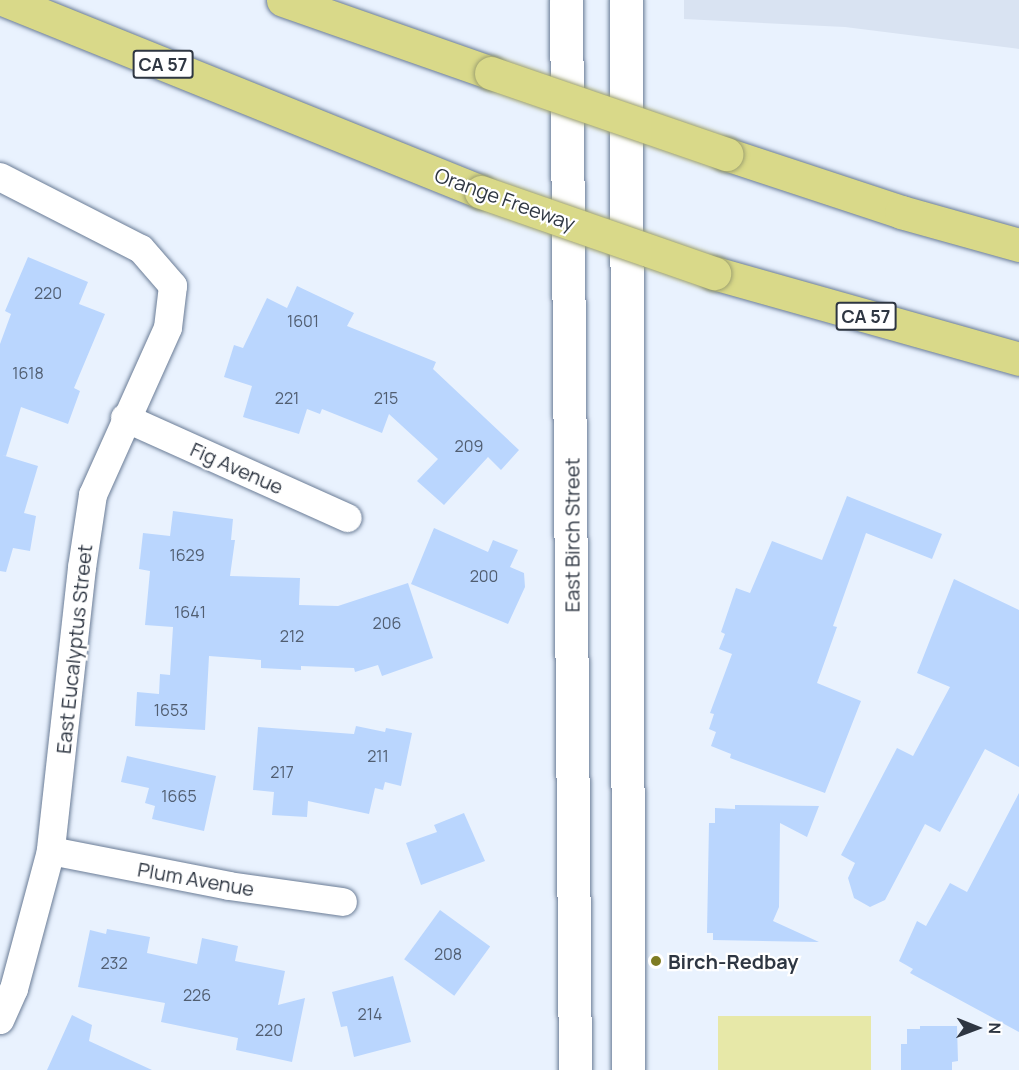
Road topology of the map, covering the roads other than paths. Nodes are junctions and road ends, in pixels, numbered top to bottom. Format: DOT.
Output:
graph roads {
  1 [pos="5,0"];
  2 [pos="283,0"];
  3 [pos="566,0"];
  4 [pos="626,0"];
  5 [pos="0,177"];
  6 [pos="1019,245"];
  7 [pos="1019,359"];
  8 [pos="125,418"];
  9 [pos="348,518"];
  10 [pos="51,851"];
  11 [pos="343,902"];
  12 [pos="0,1020"];
  13 [pos="575,1070"];
  14 [pos="628,1070"];
  1 -- 7 [label="highway, Orange Freeway / CA 57, bridge"];
  2 -- 6 [label="highway, bridge"];
  3 -- 13 [label="street, East Birch Street"];
  4 -- 14 [label="street"];
  5 -- 8 [label="street, East Eucalyptus Street"];
  8 -- 9 [label="street, Fig Avenue"];
  8 -- 10 [label="street, East Eucalyptus Street"];
  10 -- 11 [label="street, Plum Avenue"];
  10 -- 12 [label="street, East Eucalyptus Street"];
}
